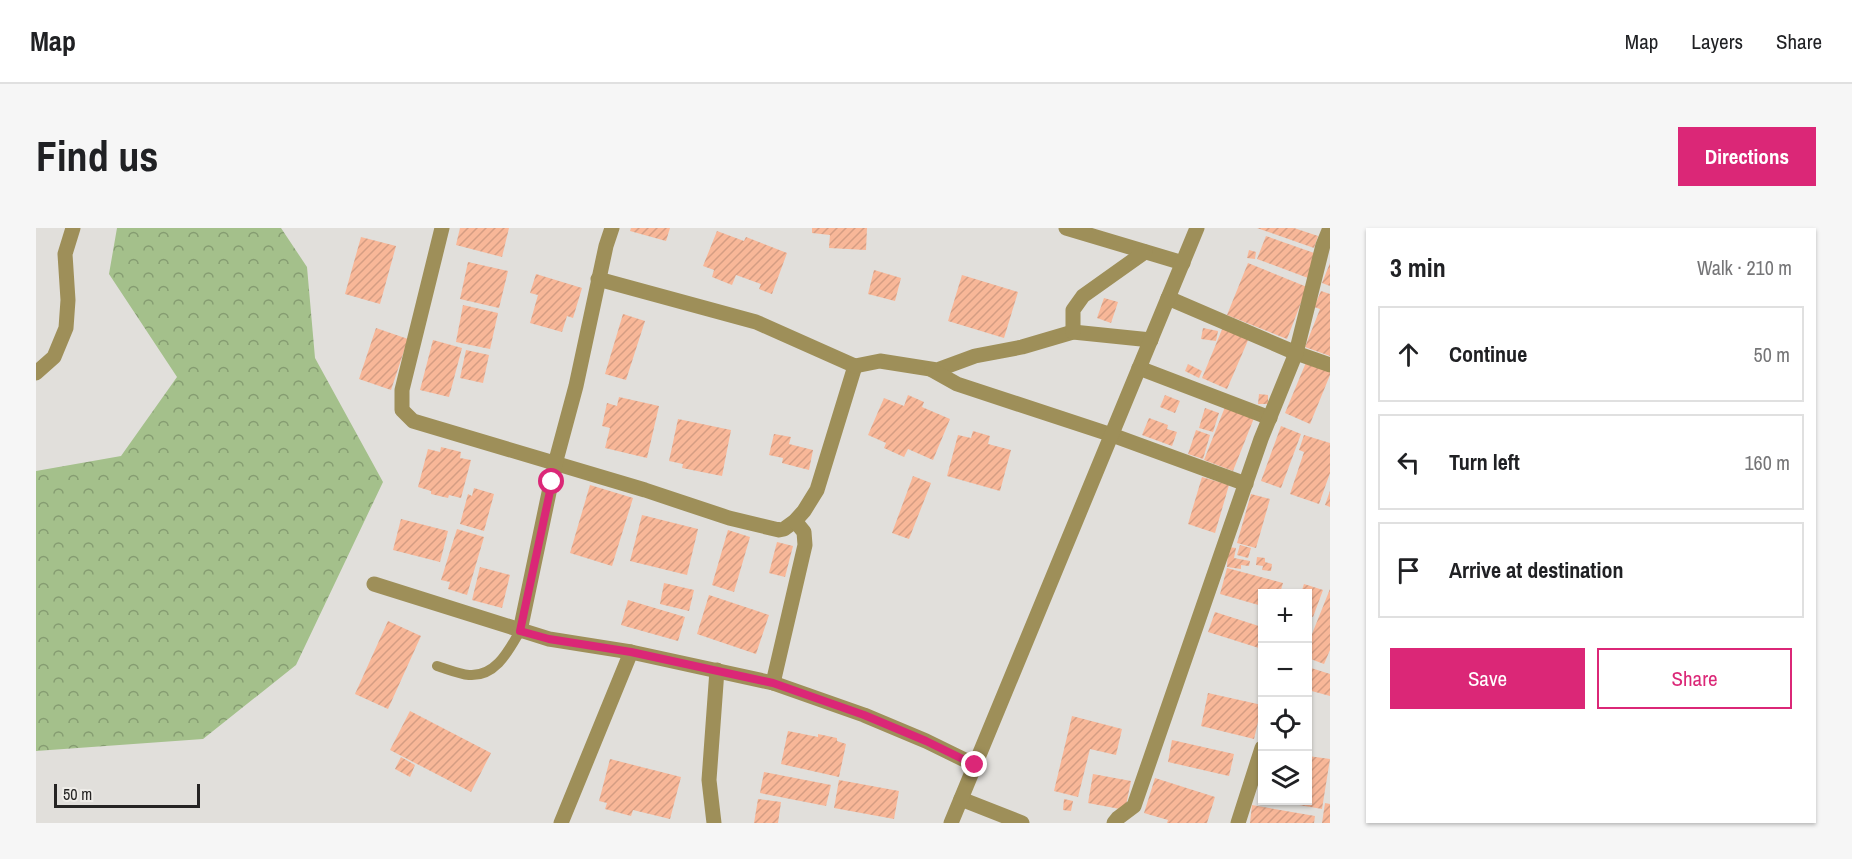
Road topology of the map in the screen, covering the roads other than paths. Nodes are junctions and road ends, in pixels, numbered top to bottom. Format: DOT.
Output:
graph roads {
  1 [pos="73,228"];
  2 [pos="442,228"];
  3 [pos="612,228"];
  4 [pos="1066,228"];
  5 [pos="1197,228"];
  6 [pos="1330,228"];
  7 [pos="1145,252"];
  8 [pos="1183,263"];
  9 [pos="598,279"];
  10 [pos="1168,298"];
  11 [pos="1073,332"];
  12 [pos="1151,340"];
  13 [pos="1296,353"];
  14 [pos="1330,365"];
  15 [pos="855,366"];
  16 [pos="1139,368"];
  17 [pos="932,370"];
  18 [pos="36,374"];
  19 [pos="1270,418"];
  20 [pos="1112,435"];
  21 [pos="555,464"];
  22 [pos="1246,484"];
  23 [pos="795,521"];
  24 [pos="374,584"];
  25 [pos="520,631"];
  26 [pos="631,652"];
  27 [pos="437,666"];
  28 [pos="717,670"];
  29 [pos="773,683"];
  30 [pos="1262,751"];
  31 [pos="975,765"];
  32 [pos="961,799"];
  33 [pos="561,823"];
  34 [pos="714,823"];
  35 [pos="951,823"];
  36 [pos="1022,823"];
  37 [pos="1114,823"];
  38 [pos="1238,823"];
  1 -- 18 [label="street"];
  2 -- 21 [label="street"];
  3 -- 9 [label="street"];
  4 -- 7 [label="street"];
  5 -- 8 [label="street"];
  6 -- 13 [label="street"];
  7 -- 8 [label="street"];
  7 -- 11 [label="street"];
  8 -- 10 [label="street"];
  9 -- 15 [label="street"];
  9 -- 21 [label="street"];
  10 -- 12 [label="street"];
  10 -- 13 [label="street"];
  11 -- 12 [label="street"];
  11 -- 17 [label="street"];
  12 -- 16 [label="street"];
  13 -- 14 [label="street"];
  13 -- 19 [label="street"];
  15 -- 17 [label="street"];
  15 -- 23 [label="street"];
  16 -- 19 [label="street"];
  16 -- 20 [label="street"];
  17 -- 20 [label="street"];
  19 -- 22 [label="street"];
  20 -- 22 [label="street"];
  20 -- 31 [label="street"];
  21 -- 23 [label="street"];
  21 -- 25 [label="street"];
  22 -- 37 [label="street"];
  23 -- 29 [label="street"];
  24 -- 25 [label="street"];
  25 -- 26 [label="street"];
  25 -- 27 [label="lane"];
  26 -- 28 [label="street"];
  26 -- 33 [label="street"];
  28 -- 29 [label="street"];
  28 -- 34 [label="street"];
  29 -- 31 [label="street"];
  30 -- 38 [label="street"];
  31 -- 32 [label="street"];
  32 -- 35 [label="street"];
  32 -- 36 [label="street"];
}
